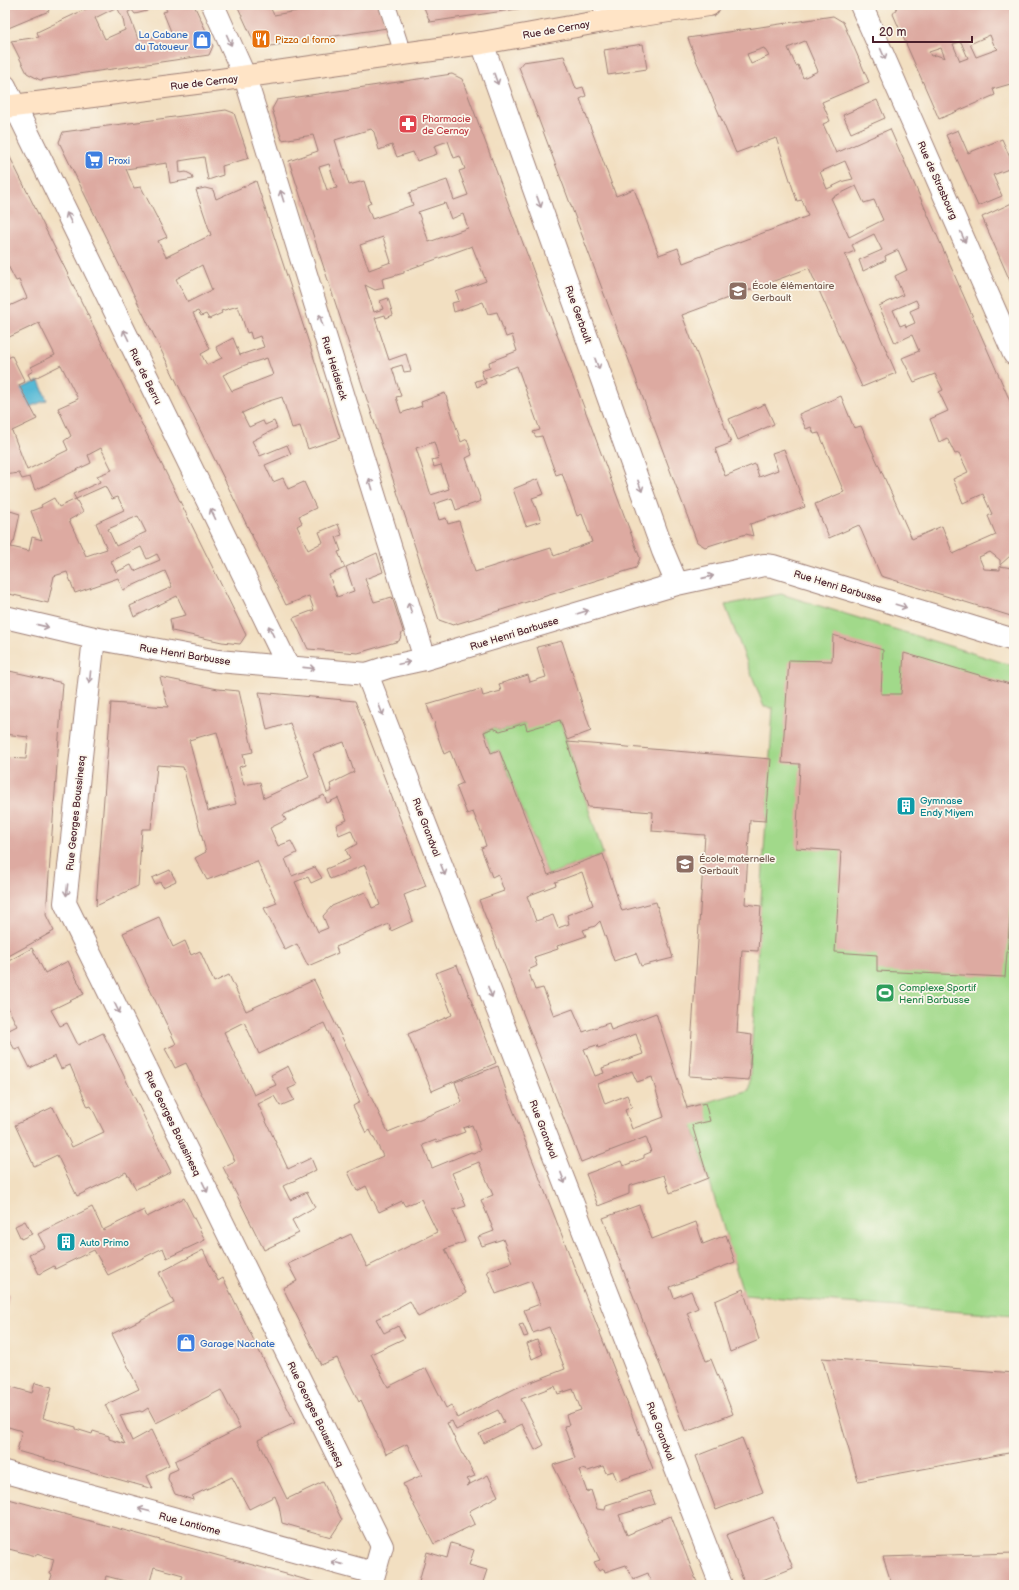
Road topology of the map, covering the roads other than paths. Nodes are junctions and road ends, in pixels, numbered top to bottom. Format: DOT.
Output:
graph roads {
  1 [pos="213,5"];
  2 [pos="387,5"];
  3 [pos="709,5"];
  4 [pos="861,5"];
  5 [pos="606,12"];
  6 [pos="482,43"];
  7 [pos="403,54"];
  8 [pos="245,77"];
  9 [pos="5,86"];
  10 [pos="10,106"];
  11 [pos="1014,354"];
  12 [pos="677,584"];
  13 [pos="5,617"];
  14 [pos="94,638"];
  15 [pos="1014,640"];
  16 [pos="425,659"];
  17 [pos="288,666"];
  18 [pos="367,674"];
  19 [pos="5,1472"];
  20 [pos="373,1579"];
  21 [pos="721,1585"];
  1 -- 8 [label="street, Rue Heidsieck, one-way"];
  2 -- 7 [label="lane"];
  3 -- 5 [label="main road, Rue de Cernay"];
  4 -- 11 [label="street, Rue de Strasbourg, one-way"];
  5 -- 6 [label="main road, Rue de Cernay"];
  6 -- 7 [label="main road, Rue de Cernay"];
  6 -- 12 [label="street, Rue Gerbault, one-way"];
  7 -- 8 [label="main road, Rue de Cernay"];
  8 -- 10 [label="main road, Rue de Cernay"];
  16 -- 8 [label="street, Rue Heidsieck, one-way"];
  9 -- 10 [label="street, Rue de Berru"];
  17 -- 10 [label="street, Rue de Berru, one-way"];
  12 -- 15 [label="street, Rue Henri Barbusse, one-way"];
  16 -- 12 [label="street, Rue Henri Barbusse, one-way"];
  13 -- 14 [label="street, Rue Henri Barbusse, one-way"];
  14 -- 17 [label="street, Rue Henri Barbusse"];
  14 -- 20 [label="street, Rue Georges Boussinesq, one-way"];
  18 -- 16 [label="street, Rue Henri Barbusse, one-way"];
  17 -- 18 [label="street, Rue Henri Barbusse, one-way"];
  18 -- 21 [label="street, Rue Grandval, one-way"];
  20 -- 19 [label="street, Rue Lantiome, one-way"];
}
